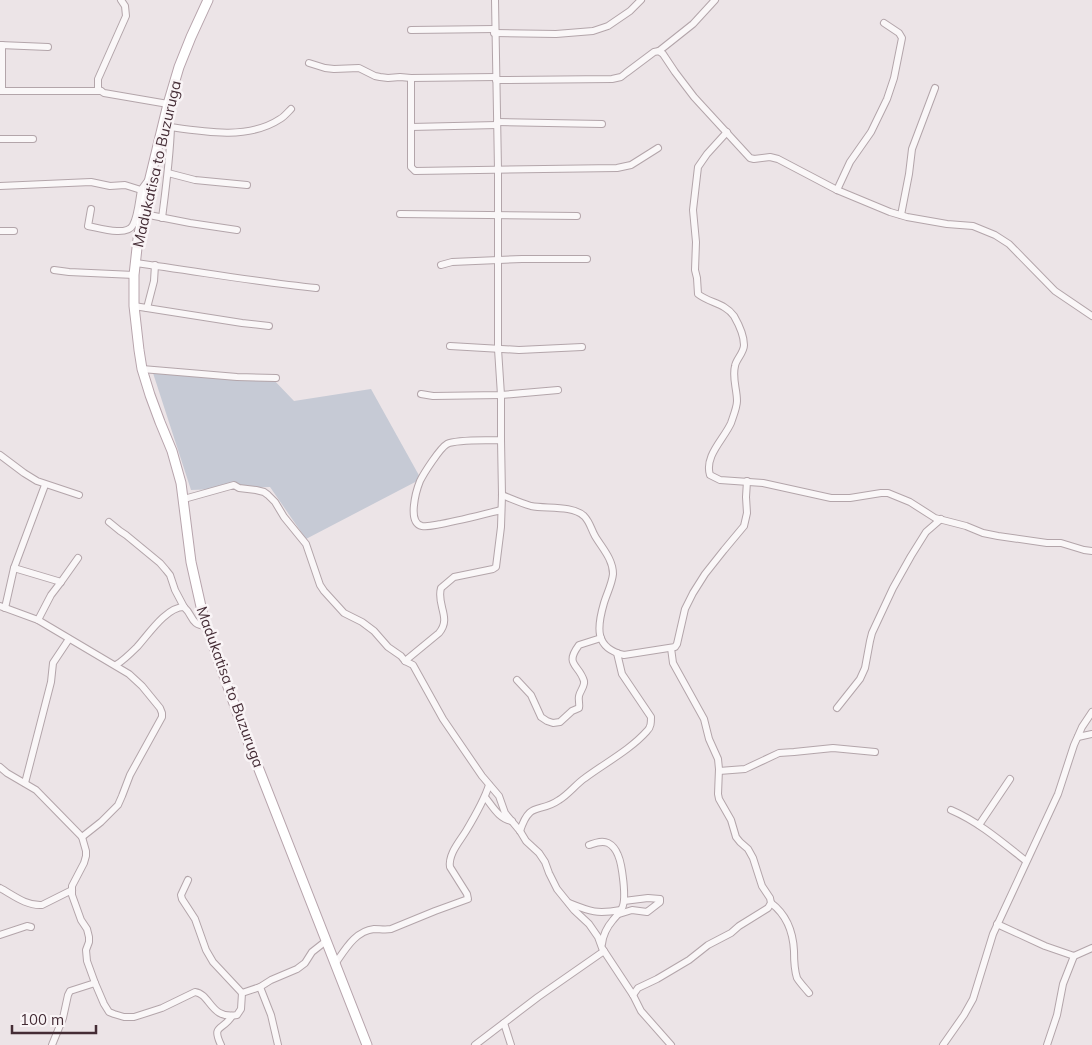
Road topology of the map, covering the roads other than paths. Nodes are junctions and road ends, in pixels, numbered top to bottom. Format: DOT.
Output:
graph roads {
  1 [pos="121,0"];
  2 [pos="208,0"];
  3 [pos="495,0"];
  4 [pos="641,0"];
  5 [pos="715,0"];
  6 [pos="884,22"];
  7 [pos="411,30"];
  8 [pos="494,31"];
  9 [pos="1,45"];
  10 [pos="48,48"];
  11 [pos="659,51"];
  12 [pos="309,63"];
  13 [pos="411,78"];
  14 [pos="496,78"];
  15 [pos="934,88"];
  16 [pos="1,91"];
  17 [pos="102,91"];
  18 [pos="168,104"];
  19 [pos="291,109"];
  20 [pos="497,124"];
  21 [pos="602,124"];
  22 [pos="167,126"];
  23 [pos="411,127"];
  24 [pos="727,132"];
  25 [pos="0,138"];
  26 [pos="33,139"];
  27 [pos="658,148"];
  28 [pos="498,170"];
  29 [pos="168,173"];
  30 [pos="150,178"];
  31 [pos="247,185"];
  32 [pos="0,186"];
  33 [pos="141,190"];
  34 [pos="837,190"];
  35 [pos="90,209"];
  36 [pos="144,214"];
  37 [pos="400,214"];
  38 [pos="498,215"];
  39 [pos="577,216"];
  40 [pos="901,216"];
  41 [pos="162,218"];
  42 [pos="237,230"];
  43 [pos="0,231"];
  44 [pos="14,231"];
  45 [pos="587,259"];
  46 [pos="498,260"];
  47 [pos="135,263"];
  48 [pos="442,265"];
  49 [pos="156,266"];
  50 [pos="54,270"];
  51 [pos="134,275"];
  52 [pos="316,288"];
  53 [pos="134,306"];
  54 [pos="147,308"];
  55 [pos="1092,316"];
  56 [pos="269,326"];
  57 [pos="450,346"];
  58 [pos="582,347"];
  59 [pos="498,349"];
  60 [pos="142,369"];
  61 [pos="276,378"];
  62 [pos="558,390"];
  63 [pos="421,394"];
  64 [pos="501,395"];
  65 [pos="501,440"];
  66 [pos="0,455"];
  67 [pos="747,481"];
  68 [pos="46,484"];
  69 [pos="79,495"];
  70 [pos="502,495"];
  71 [pos="184,500"];
  72 [pos="501,510"];
  73 [pos="941,520"];
  74 [pos="108,522"];
  75 [pos="1092,551"];
  76 [pos="78,558"];
  77 [pos="14,568"];
  78 [pos="62,582"];
  79 [pos="2,607"];
  80 [pos="184,607"];
  81 [pos="38,620"];
  82 [pos="206,626"];
  83 [pos="600,638"];
  84 [pos="69,639"];
  85 [pos="671,648"];
  86 [pos="616,653"];
  87 [pos="405,661"];
  88 [pos="116,665"];
  89 [pos="517,680"];
  90 [pos="837,708"];
  91 [pos="1092,712"];
  92 [pos="1092,734"];
  93 [pos="1078,736"];
  94 [pos="875,752"];
  95 [pos="0,767"];
  96 [pos="719,772"];
  97 [pos="1010,779"];
  98 [pos="25,783"];
  99 [pos="489,785"];
  100 [pos="485,797"];
  101 [pos="951,810"];
  102 [pos="512,821"];
  103 [pos="980,825"];
  104 [pos="520,831"];
  105 [pos="82,837"];
  106 [pos="589,845"];
  107 [pos="1026,860"];
  108 [pos="188,880"];
  109 [pos="0,888"];
  110 [pos="72,890"];
  111 [pos="624,900"];
  112 [pos="568,902"];
  113 [pos="771,903"];
  114 [pos="620,912"];
  115 [pos="997,924"];
  116 [pos="31,927"];
  117 [pos="0,935"];
  118 [pos="326,941"];
  119 [pos="603,948"];
  120 [pos="1092,948"];
  121 [pos="1074,956"];
  122 [pos="335,964"];
  123 [pos="95,983"];
  124 [pos="260,987"];
  125 [pos="242,993"];
  126 [pos="809,993"];
  127 [pos="633,995"];
  128 [pos="232,1016"];
  129 [pos="504,1023"];
  130 [pos="52,1045"];
  131 [pos="221,1045"];
  132 [pos="278,1045"];
  133 [pos="366,1045"];
  134 [pos="475,1045"];
  135 [pos="511,1045"];
  136 [pos="671,1045"];
  137 [pos="942,1045"];
  138 [pos="1047,1045"];
  1 -- 17 [label="street"];
  2 -- 18 [label="main road, Madukatisa to Buzuruga"];
  3 -- 8 [label="street"];
  4 -- 8 [label="street"];
  5 -- 11 [label="street"];
  6 -- 34 [label="street"];
  7 -- 8 [label="street"];
  8 -- 14 [label="street"];
  9 -- 10 [label="street"];
  9 -- 16 [label="street"];
  11 -- 14 [label="street"];
  11 -- 24 [label="street"];
  12 -- 13 [label="street"];
  13 -- 14 [label="street"];
  13 -- 23 [label="street"];
  14 -- 20 [label="street"];
  15 -- 40 [label="street"];
  16 -- 17 [label="street"];
  17 -- 18 [label="street"];
  18 -- 22 [label="main road, Madukatisa to Buzuruga"];
  19 -- 22 [label="street"];
  20 -- 21 [label="street"];
  20 -- 23 [label="street"];
  20 -- 28 [label="street"];
  22 -- 29 [label="street"];
  22 -- 30 [label="main road, Madukatisa to Buzuruga"];
  23 -- 28 [label="street"];
  24 -- 34 [label="street"];
  24 -- 67 [label="street"];
  25 -- 26 [label="street"];
  27 -- 28 [label="street"];
  28 -- 38 [label="street"];
  29 -- 31 [label="street"];
  29 -- 41 [label="street"];
  30 -- 33 [label="street"];
  30 -- 36 [label="main road, Madukatisa to Buzuruga"];
  32 -- 33 [label="street"];
  33 -- 35 [label="street"];
  34 -- 40 [label="street"];
  36 -- 41 [label="street"];
  36 -- 47 [label="main road, Madukatisa to Buzuruga"];
  37 -- 38 [label="street"];
  38 -- 39 [label="street"];
  38 -- 46 [label="street"];
  40 -- 55 [label="street"];
  41 -- 42 [label="street"];
  43 -- 44 [label="street"];
  45 -- 46 [label="street"];
  46 -- 48 [label="street"];
  46 -- 59 [label="street"];
  47 -- 49 [label="street"];
  47 -- 51 [label="main road, Madukatisa to Buzuruga"];
  49 -- 52 [label="street"];
  49 -- 54 [label="street"];
  50 -- 51 [label="street"];
  51 -- 53 [label="main road, Madukatisa to Buzuruga"];
  53 -- 54 [label="street"];
  53 -- 60 [label="main road, Madukatisa to Buzuruga"];
  54 -- 56 [label="street"];
  57 -- 59 [label="street"];
  58 -- 59 [label="street"];
  59 -- 64 [label="street"];
  60 -- 61 [label="street"];
  60 -- 71 [label="main road, Madukatisa to Buzuruga"];
  62 -- 64 [label="street"];
  63 -- 64 [label="street"];
  64 -- 65 [label="street"];
  65 -- 70 [label="street"];
  65 -- 72 [label="street"];
  66 -- 68 [label="street"];
  67 -- 73 [label="street"];
  67 -- 85 [label="street"];
  68 -- 69 [label="street"];
  68 -- 77 [label="street"];
  70 -- 72 [label="street"];
  70 -- 83 [label="street"];
  71 -- 82 [label="main road, Madukatisa to Buzuruga"];
  71 -- 87 [label="street"];
  72 -- 87 [label="street"];
  73 -- 75 [label="street"];
  73 -- 90 [label="street"];
  74 -- 80 [label="street"];
  76 -- 78 [label="street"];
  77 -- 78 [label="street"];
  77 -- 79 [label="street"];
  78 -- 81 [label="street"];
  79 -- 81 [label="street"];
  80 -- 82 [label="street"];
  80 -- 88 [label="street"];
  81 -- 84 [label="street"];
  82 -- 118 [label="main road, Madukatisa to Buzuruga"];
  83 -- 86 [label="street"];
  83 -- 89 [label="street"];
  84 -- 88 [label="street"];
  84 -- 98 [label="street"];
  85 -- 86 [label="street"];
  85 -- 96 [label="street"];
  86 -- 104 [label="street"];
  87 -- 99 [label="street"];
  88 -- 105 [label="street"];
  91 -- 93 [label="street"];
  92 -- 93 [label="street"];
  93 -- 107 [label="street"];
  94 -- 96 [label="street"];
  95 -- 98 [label="street"];
  96 -- 113 [label="street"];
  97 -- 103 [label="street"];
  98 -- 105 [label="street"];
  99 -- 100 [label="street"];
  99 -- 102 [label="street"];
  100 -- 102 [label="street"];
  100 -- 122 [label="street"];
  101 -- 103 [label="street"];
  102 -- 104 [label="street"];
  103 -- 107 [label="street"];
  104 -- 112 [label="street"];
  105 -- 110 [label="street"];
  106 -- 111 [label="street"];
  107 -- 115 [label="street"];
  108 -- 125 [label="street"];
  109 -- 110 [label="street"];
  110 -- 123 [label="street"];
  111 -- 114 [label="street"];
  111 -- 114 [label="street"];
  112 -- 114 [label="street"];
  112 -- 119 [label="street"];
  113 -- 126 [label="street"];
  113 -- 127 [label="street"];
  114 -- 119 [label="street"];
  115 -- 121 [label="street"];
  115 -- 137 [label="street"];
  116 -- 117 [label="street"];
  118 -- 122 [label="main road, Madukatisa to Buzuruga"];
  118 -- 124 [label="street"];
  119 -- 127 [label="street"];
  119 -- 129 [label="street"];
  120 -- 121 [label="street"];
  121 -- 138 [label="street"];
  122 -- 133 [label="main road, Madukatisa to Buzuruga"];
  123 -- 128 [label="street"];
  123 -- 130 [label="street"];
  124 -- 125 [label="street"];
  124 -- 132 [label="street"];
  125 -- 128 [label="street"];
  127 -- 136 [label="street"];
  128 -- 131 [label="street"];
  129 -- 134 [label="street"];
  129 -- 135 [label="street"];
}
